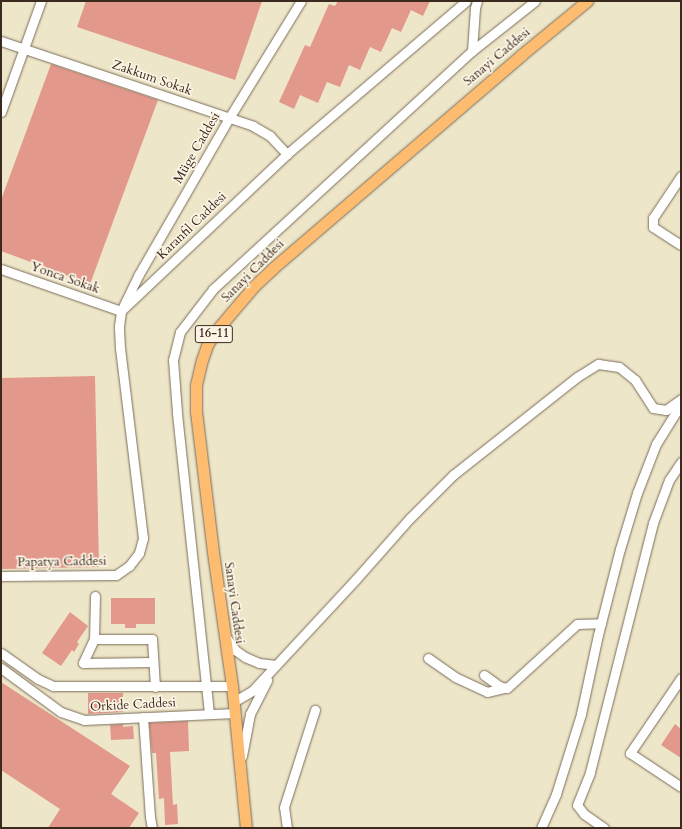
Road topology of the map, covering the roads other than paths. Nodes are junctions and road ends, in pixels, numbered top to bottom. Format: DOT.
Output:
graph roads {
  1 [pos="40,1"];
  2 [pos="301,1"];
  3 [pos="466,1"];
  4 [pos="477,1"];
  5 [pos="535,1"];
  6 [pos="587,1"];
  7 [pos="1,40"];
  8 [pos="25,48"];
  9 [pos="472,51"];
  10 [pos="1,112"];
  11 [pos="230,118"];
  12 [pos="287,154"];
  13 [pos="681,176"];
  14 [pos="681,245"];
  15 [pos="1,269"];
  16 [pos="121,311"];
  17 [pos="681,400"];
  18 [pos="681,404"];
  19 [pos="681,462"];
  20 [pos="1,576"];
  21 [pos="95,596"];
  22 [pos="601,623"];
  23 [pos="225,636"];
  24 [pos="94,639"];
  25 [pos="1,653"];
  26 [pos="428,658"];
  27 [pos="153,662"];
  28 [pos="276,665"];
  29 [pos="1,668"];
  30 [pos="484,675"];
  31 [pos="681,678"];
  32 [pos="232,686"];
  33 [pos="155,687"];
  34 [pos="206,687"];
  35 [pos="506,688"];
  36 [pos="233,702"];
  37 [pos="315,710"];
  38 [pos="209,713"];
  39 [pos="235,714"];
  40 [pos="143,717"];
  41 [pos="241,763"];
  42 [pos="681,787"];
  43 [pos="152,828"];
  44 [pos="246,828"];
  45 [pos="287,828"];
  46 [pos="541,828"];
  47 [pos="604,828"];
  1 -- 8 [label="lane"];
  2 -- 11 [label="lane, Müge Caddesi"];
  3 -- 12 [label="lane, Karanfil Caddesi"];
  4 -- 9 [label="lane"];
  5 -- 9 [label="lane"];
  6 -- 23 [label="main road, Sanayi Caddesi / 16-11"];
  7 -- 8 [label="lane, Zakkum Sokak"];
  8 -- 10 [label="lane"];
  8 -- 11 [label="lane, Zakkum Sokak"];
  9 -- 34 [label="lane"];
  11 -- 12 [label="lane, Zakkum Sokak"];
  11 -- 16 [label="lane, Müge Caddesi"];
  12 -- 16 [label="lane, Karanfil Caddesi"];
  13 -- 14 [label="lane"];
  15 -- 16 [label="lane, Yonca Sokak"];
  16 -- 20 [label="lane, Papatya Caddesi"];
  17 -- 28 [label="lane"];
  18 -- 22 [label="lane"];
  19 -- 47 [label="lane"];
  21 -- 24 [label="lane"];
  22 -- 35 [label="lane"];
  22 -- 46 [label="lane"];
  23 -- 28 [label="lane"];
  23 -- 32 [label="main road, Sanayi Caddesi / 16-11"];
  24 -- 27 [label="lane"];
  24 -- 27 [label="lane"];
  25 -- 33 [label="lane, Orkide Caddesi"];
  26 -- 35 [label="lane"];
  27 -- 33 [label="lane"];
  28 -- 36 [label="lane"];
  28 -- 41 [label="lane"];
  29 -- 40 [label="lane, Orkide Caddesi"];
  30 -- 35 [label="lane"];
  31 -- 42 [label="lane"];
  32 -- 34 [label="lane, Orkide Caddesi"];
  32 -- 36 [label="main road, Sanayi Caddesi / 16-11"];
  33 -- 34 [label="lane, Orkide Caddesi"];
  34 -- 38 [label="lane"];
  36 -- 39 [label="main road, Sanayi Caddesi / 16-11"];
  37 -- 45 [label="lane"];
  38 -- 39 [label="lane, Orkide Caddesi"];
  38 -- 40 [label="lane, Orkide Caddesi"];
  39 -- 41 [label="main road, Sanayi Caddesi / 16-11"];
  40 -- 43 [label="lane"];
  41 -- 44 [label="main road, Sanayi Caddesi / 16-11"];
}
